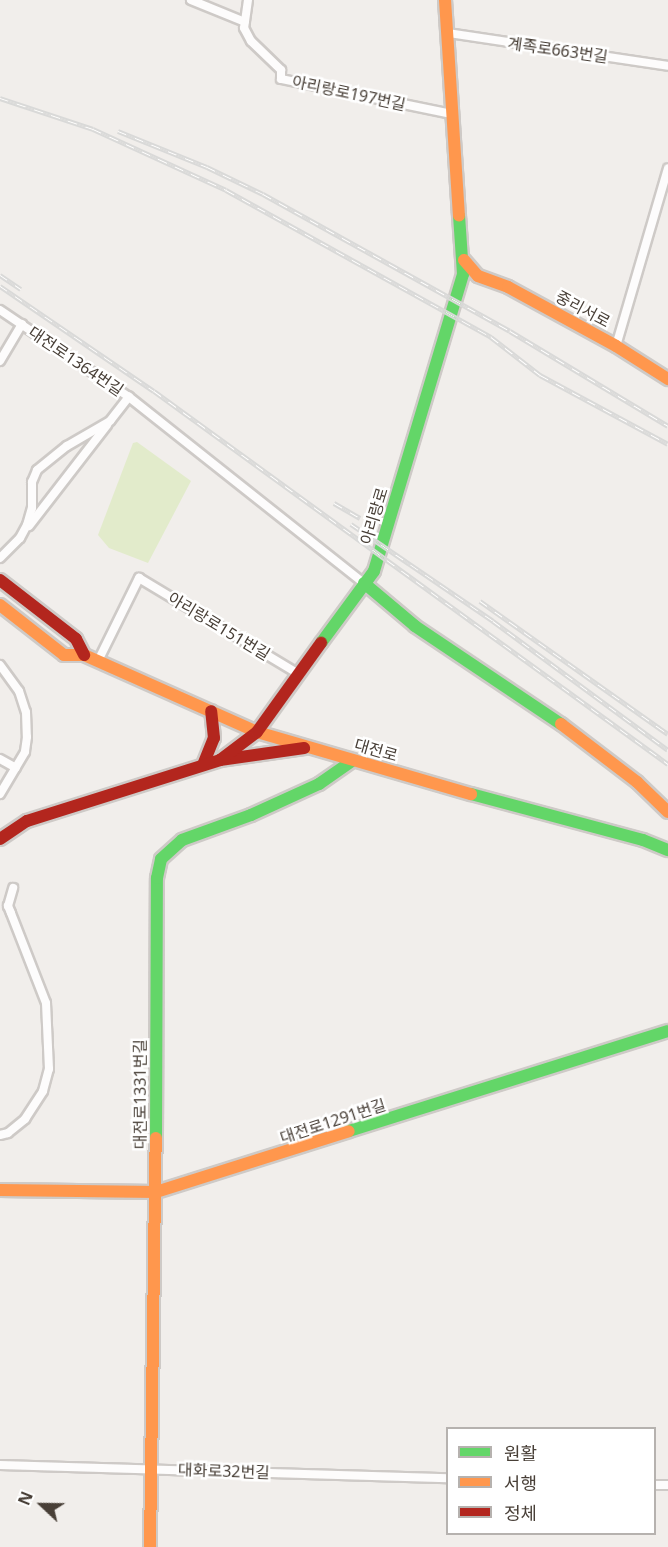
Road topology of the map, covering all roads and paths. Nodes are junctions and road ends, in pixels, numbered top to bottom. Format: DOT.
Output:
graph roads {
  1 [pos="191,0"];
  2 [pos="248,0"];
  3 [pos="445,0"];
  4 [pos="245,22"];
  5 [pos="448,33"];
  6 [pos="668,66"];
  7 [pos="451,114"];
  8 [pos="668,168"];
  9 [pos="464,261"];
  10 [pos="477,276"];
  11 [pos="459,287"];
  12 [pos="0,310"];
  13 [pos="22,324"];
  14 [pos="616,346"];
  15 [pos="0,361"];
  16 [pos="668,379"];
  17 [pos="129,397"];
  18 [pos="110,422"];
  19 [pos="20,538"];
  20 [pos="0,558"];
  21 [pos="0,580"];
  22 [pos="364,583"];
  23 [pos="0,605"];
  24 [pos="84,655"];
  25 [pos="98,661"];
  26 [pos="0,665"];
  27 [pos="298,674"];
  28 [pos="211,711"];
  29 [pos="257,732"];
  30 [pos="309,748"];
  31 [pos="0,759"];
  32 [pos="220,760"];
  33 [pos="352,761"];
  34 [pos="203,765"];
  35 [pos="16,768"];
  36 [pos="0,794"];
  37 [pos="668,812"];
  38 [pos="0,837"];
  39 [pos="668,850"];
  40 [pos="13,888"];
  41 [pos="668,1031"];
  42 [pos="0,1135"];
  43 [pos="0,1190"];
  44 [pos="156,1192"];
  45 [pos="0,1465"];
  46 [pos="153,1469"];
  47 [pos="446,1478"];
  48 [pos="150,1547"];
  1 -- 4 [label="street"];
  2 -- 4 [label="street"];
  3 -- 5 [label="main road, 아리랑로"];
  4 -- 7 [label="street, 아리랑로197번길"];
  5 -- 6 [label="street, 계족로663번길"];
  5 -- 7 [label="main road, 아리랑로"];
  7 -- 9 [label="main road, 아리랑로"];
  8 -- 14 [label="street"];
  9 -- 10 [label="main road, 중리서로"];
  9 -- 11 [label="main road, 아리랑로"];
  10 -- 11 [label="main road"];
  10 -- 14 [label="main road, 중리서로"];
  11 -- 22 [label="main road, 아리랑로"];
  12 -- 13 [label="street, 대전로1364번길"];
  13 -- 15 [label="street"];
  13 -- 17 [label="street, 대전로1364번길"];
  14 -- 16 [label="main road, 중리서로"];
  17 -- 18 [label="street, 대전로1364번길"];
  17 -- 22 [label="street"];
  18 -- 19 [label="street"];
  18 -- 19 [label="street, 대전로1364번길"];
  19 -- 20 [label="street, 대전로1364번길"];
  21 -- 24 [label="main road, 대전로"];
  22 -- 27 [label="main road, 아리랑로"];
  22 -- 37 [label="main road"];
  23 -- 24 [label="main road, 대전로"];
  24 -- 25 [label="main road, 대전로"];
  25 -- 27 [label="street, 아리랑로151번길"];
  25 -- 28 [label="main road, 대전로"];
  26 -- 35 [label="street"];
  27 -- 29 [label="main road, 아리랑로"];
  28 -- 29 [label="main road, 대전로"];
  28 -- 34 [label="main road"];
  29 -- 30 [label="main road, 대전로"];
  29 -- 32 [label="main road, 아리랑로"];
  30 -- 32 [label="main road"];
  30 -- 33 [label="main road, 대전로"];
  31 -- 35 [label="street"];
  32 -- 34 [label="main road, 아리랑로"];
  33 -- 39 [label="main road, 대전로"];
  33 -- 44 [label="main road, 대전로1331번길"];
  34 -- 38 [label="main road, 아리랑로"];
  35 -- 36 [label="street"];
  40 -- 42 [label="street"];
  41 -- 44 [label="main road, 대전로1291번길"];
  43 -- 44 [label="main road, 대전로1291번길"];
  44 -- 46 [label="main road, 대전로1331번길"];
  45 -- 46 [label="street, 대화로32번길"];
  46 -- 47 [label="street, 대화로32번길"];
  46 -- 48 [label="main road, 대전로1331번길"];
}
